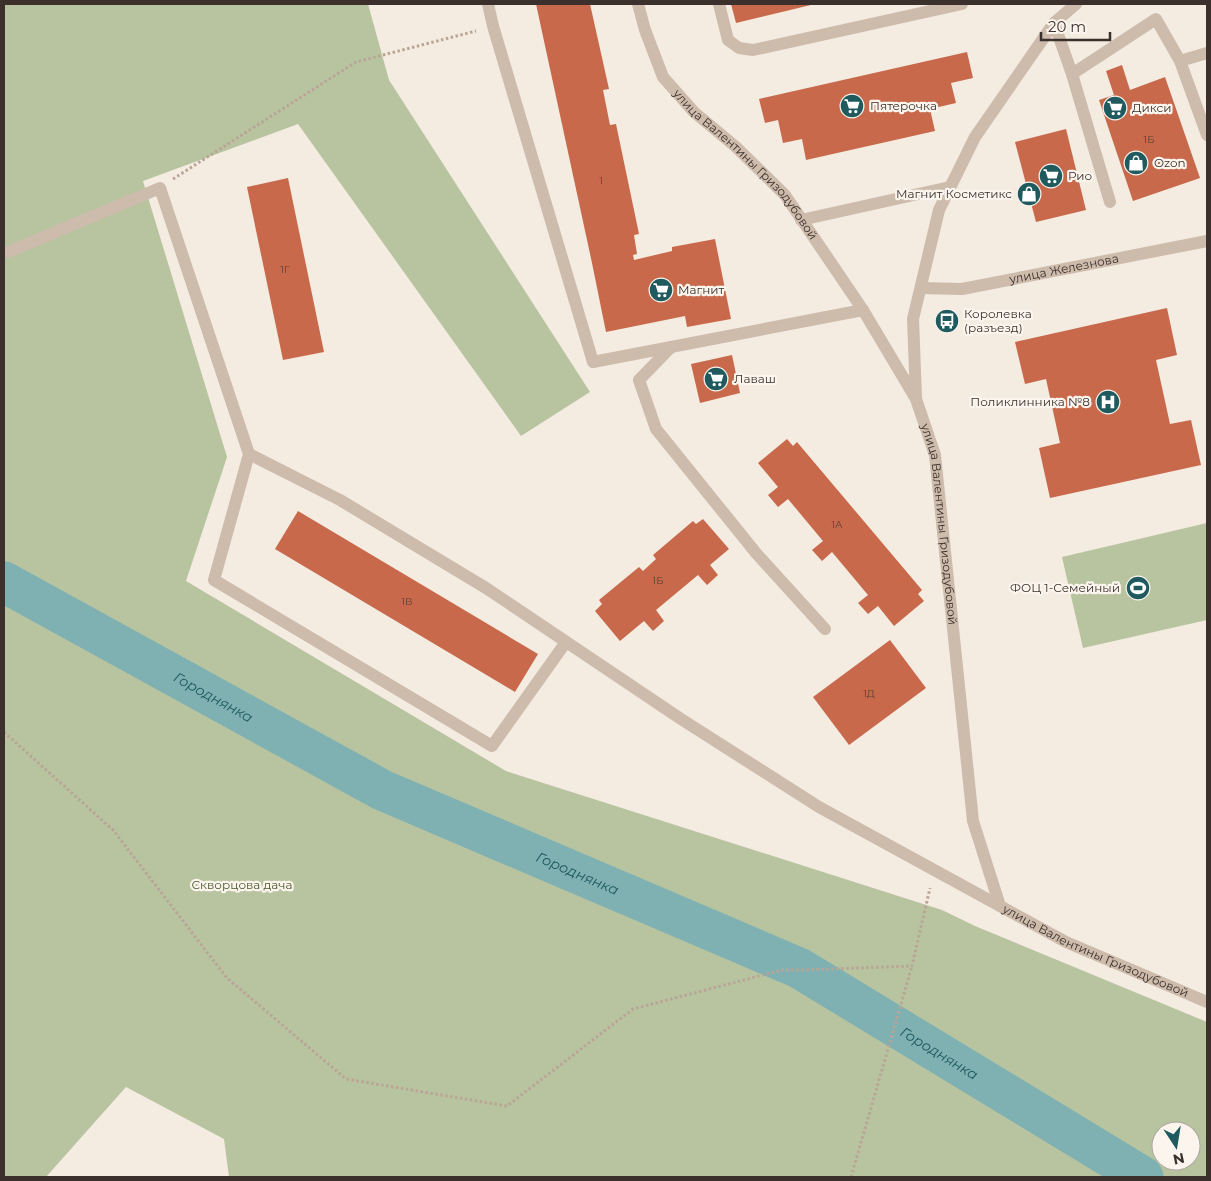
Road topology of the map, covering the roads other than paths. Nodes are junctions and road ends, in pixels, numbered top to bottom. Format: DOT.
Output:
graph roads {
  1 [pos="488,4"];
  2 [pos="638,4"];
  3 [pos="719,4"];
  4 [pos="962,4"];
  5 [pos="1076,4"];
  6 [pos="1054,23"];
  7 [pos="1207,54"];
  8 [pos="1180,61"];
  9 [pos="1072,74"];
  10 [pos="1207,135"];
  11 [pos="950,187"];
  12 [pos="1110,202"];
  13 [pos="801,220"];
  14 [pos="1207,241"];
  15 [pos="8,252"];
  16 [pos="921,288"];
  17 [pos="863,310"];
  18 [pos="671,347"];
  19 [pos="916,399"];
  20 [pos="249,454"];
  21 [pos="825,629"];
  22 [pos="566,642"];
  23 [pos="1000,906"];
  24 [pos="1207,1002"];
  1 -- 18 [label="street"];
  2 -- 13 [label="street, улица Валентины Гризодубовой"];
  3 -- 4 [label="street"];
  5 -- 6 [label="street"];
  6 -- 9 [label="street"];
  6 -- 11 [label="street"];
  7 -- 8 [label="street"];
  8 -- 9 [label="street"];
  8 -- 10 [label="street"];
  9 -- 12 [label="street"];
  11 -- 13 [label="street"];
  11 -- 16 [label="street"];
  13 -- 17 [label="street, улица Валентины Гризодубовой"];
  14 -- 16 [label="street, улица Железнова"];
  15 -- 20 [label="street"];
  16 -- 19 [label="street"];
  17 -- 18 [label="street"];
  17 -- 19 [label="street, улица Валентины Гризодубовой"];
  18 -- 21 [label="street"];
  19 -- 23 [label="street, улица Валентины Гризодубовой"];
  20 -- 22 [label="street"];
  20 -- 22 [label="street"];
  22 -- 23 [label="street"];
  23 -- 24 [label="street, улица Валентины Гризодубовой"];
}
